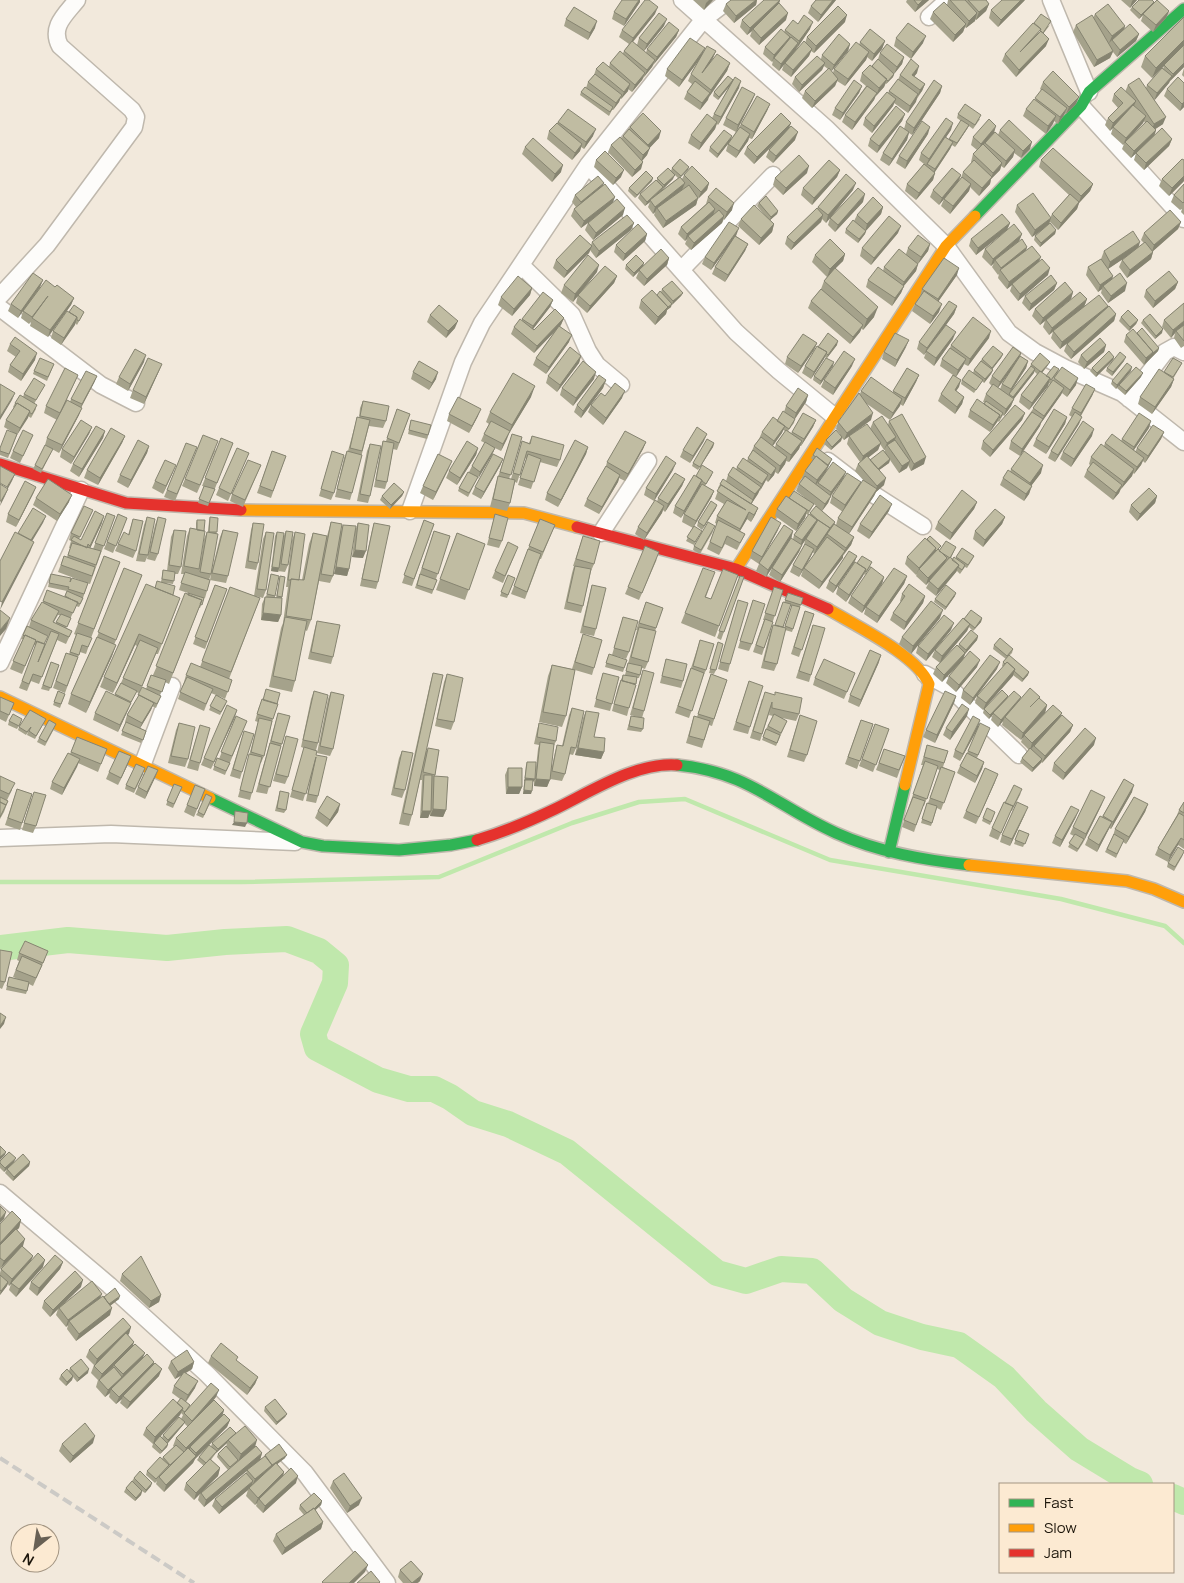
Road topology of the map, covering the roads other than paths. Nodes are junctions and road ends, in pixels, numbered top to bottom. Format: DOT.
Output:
graph roads {
  1 [pos="77,0"];
  2 [pos="682,0"];
  3 [pos="729,0"];
  4 [pos="948,0"];
  5 [pos="1051,0"];
  6 [pos="1184,9"];
  7 [pos="929,17"];
  8 [pos="703,20"];
  9 [pos="1085,99"];
  10 [pos="588,165"];
  11 [pos="773,175"];
  12 [pos="1184,219"];
  13 [pos="946,246"];
  14 [pos="521,265"];
  15 [pos="681,270"];
  16 [pos="0,296"];
  17 [pos="0,308"];
  18 [pos="1184,352"];
  19 [pos="621,385"];
  20 [pos="1129,399"];
  21 [pos="136,403"];
  22 [pos="835,416"];
  23 [pos="1184,442"];
  24 [pos="814,448"];
  25 [pos="648,461"];
  26 [pos="0,464"];
  27 [pos="81,490"];
  28 [pos="410,512"];
  29 [pos="923,526"];
  30 [pos="601,533"];
  31 [pos="736,569"];
  32 [pos="0,663"];
  33 [pos="925,674"];
  34 [pos="172,686"];
  35 [pos="0,698"];
  36 [pos="1019,756"];
  37 [pos="142,766"];
  38 [pos="0,838"];
  39 [pos="302,842"];
  40 [pos="889,852"];
  41 [pos="1184,902"];
  42 [pos="0,1192"];
  43 [pos="387,1583"];
  1 -- 16 [label="street"];
  2 -- 8 [label="street"];
  3 -- 8 [label="street"];
  4 -- 7 [label="street"];
  5 -- 9 [label="street"];
  6 -- 9 [label="street"];
  8 -- 10 [label="street"];
  8 -- 13 [label="street"];
  9 -- 12 [label="street"];
  9 -- 13 [label="street"];
  10 -- 14 [label="street"];
  10 -- 15 [label="street"];
  11 -- 15 [label="street"];
  13 -- 20 [label="street"];
  13 -- 22 [label="street"];
  14 -- 19 [label="street"];
  14 -- 28 [label="street"];
  15 -- 22 [label="street"];
  17 -- 21 [label="street"];
  18 -- 20 [label="street"];
  20 -- 23 [label="street"];
  22 -- 24 [label="street"];
  24 -- 29 [label="street"];
  24 -- 31 [label="street"];
  25 -- 30 [label="street"];
  26 -- 27 [label="street"];
  27 -- 28 [label="street"];
  27 -- 32 [label="street"];
  28 -- 30 [label="street"];
  30 -- 31 [label="street"];
  31 -- 33 [label="street"];
  33 -- 36 [label="street"];
  33 -- 40 [label="street"];
  34 -- 37 [label="street"];
  35 -- 37 [label="street"];
  37 -- 39 [label="street"];
  38 -- 39 [label="street"];
  39 -- 40 [label="street"];
  40 -- 41 [label="street"];
  42 -- 43 [label="street"];
}
